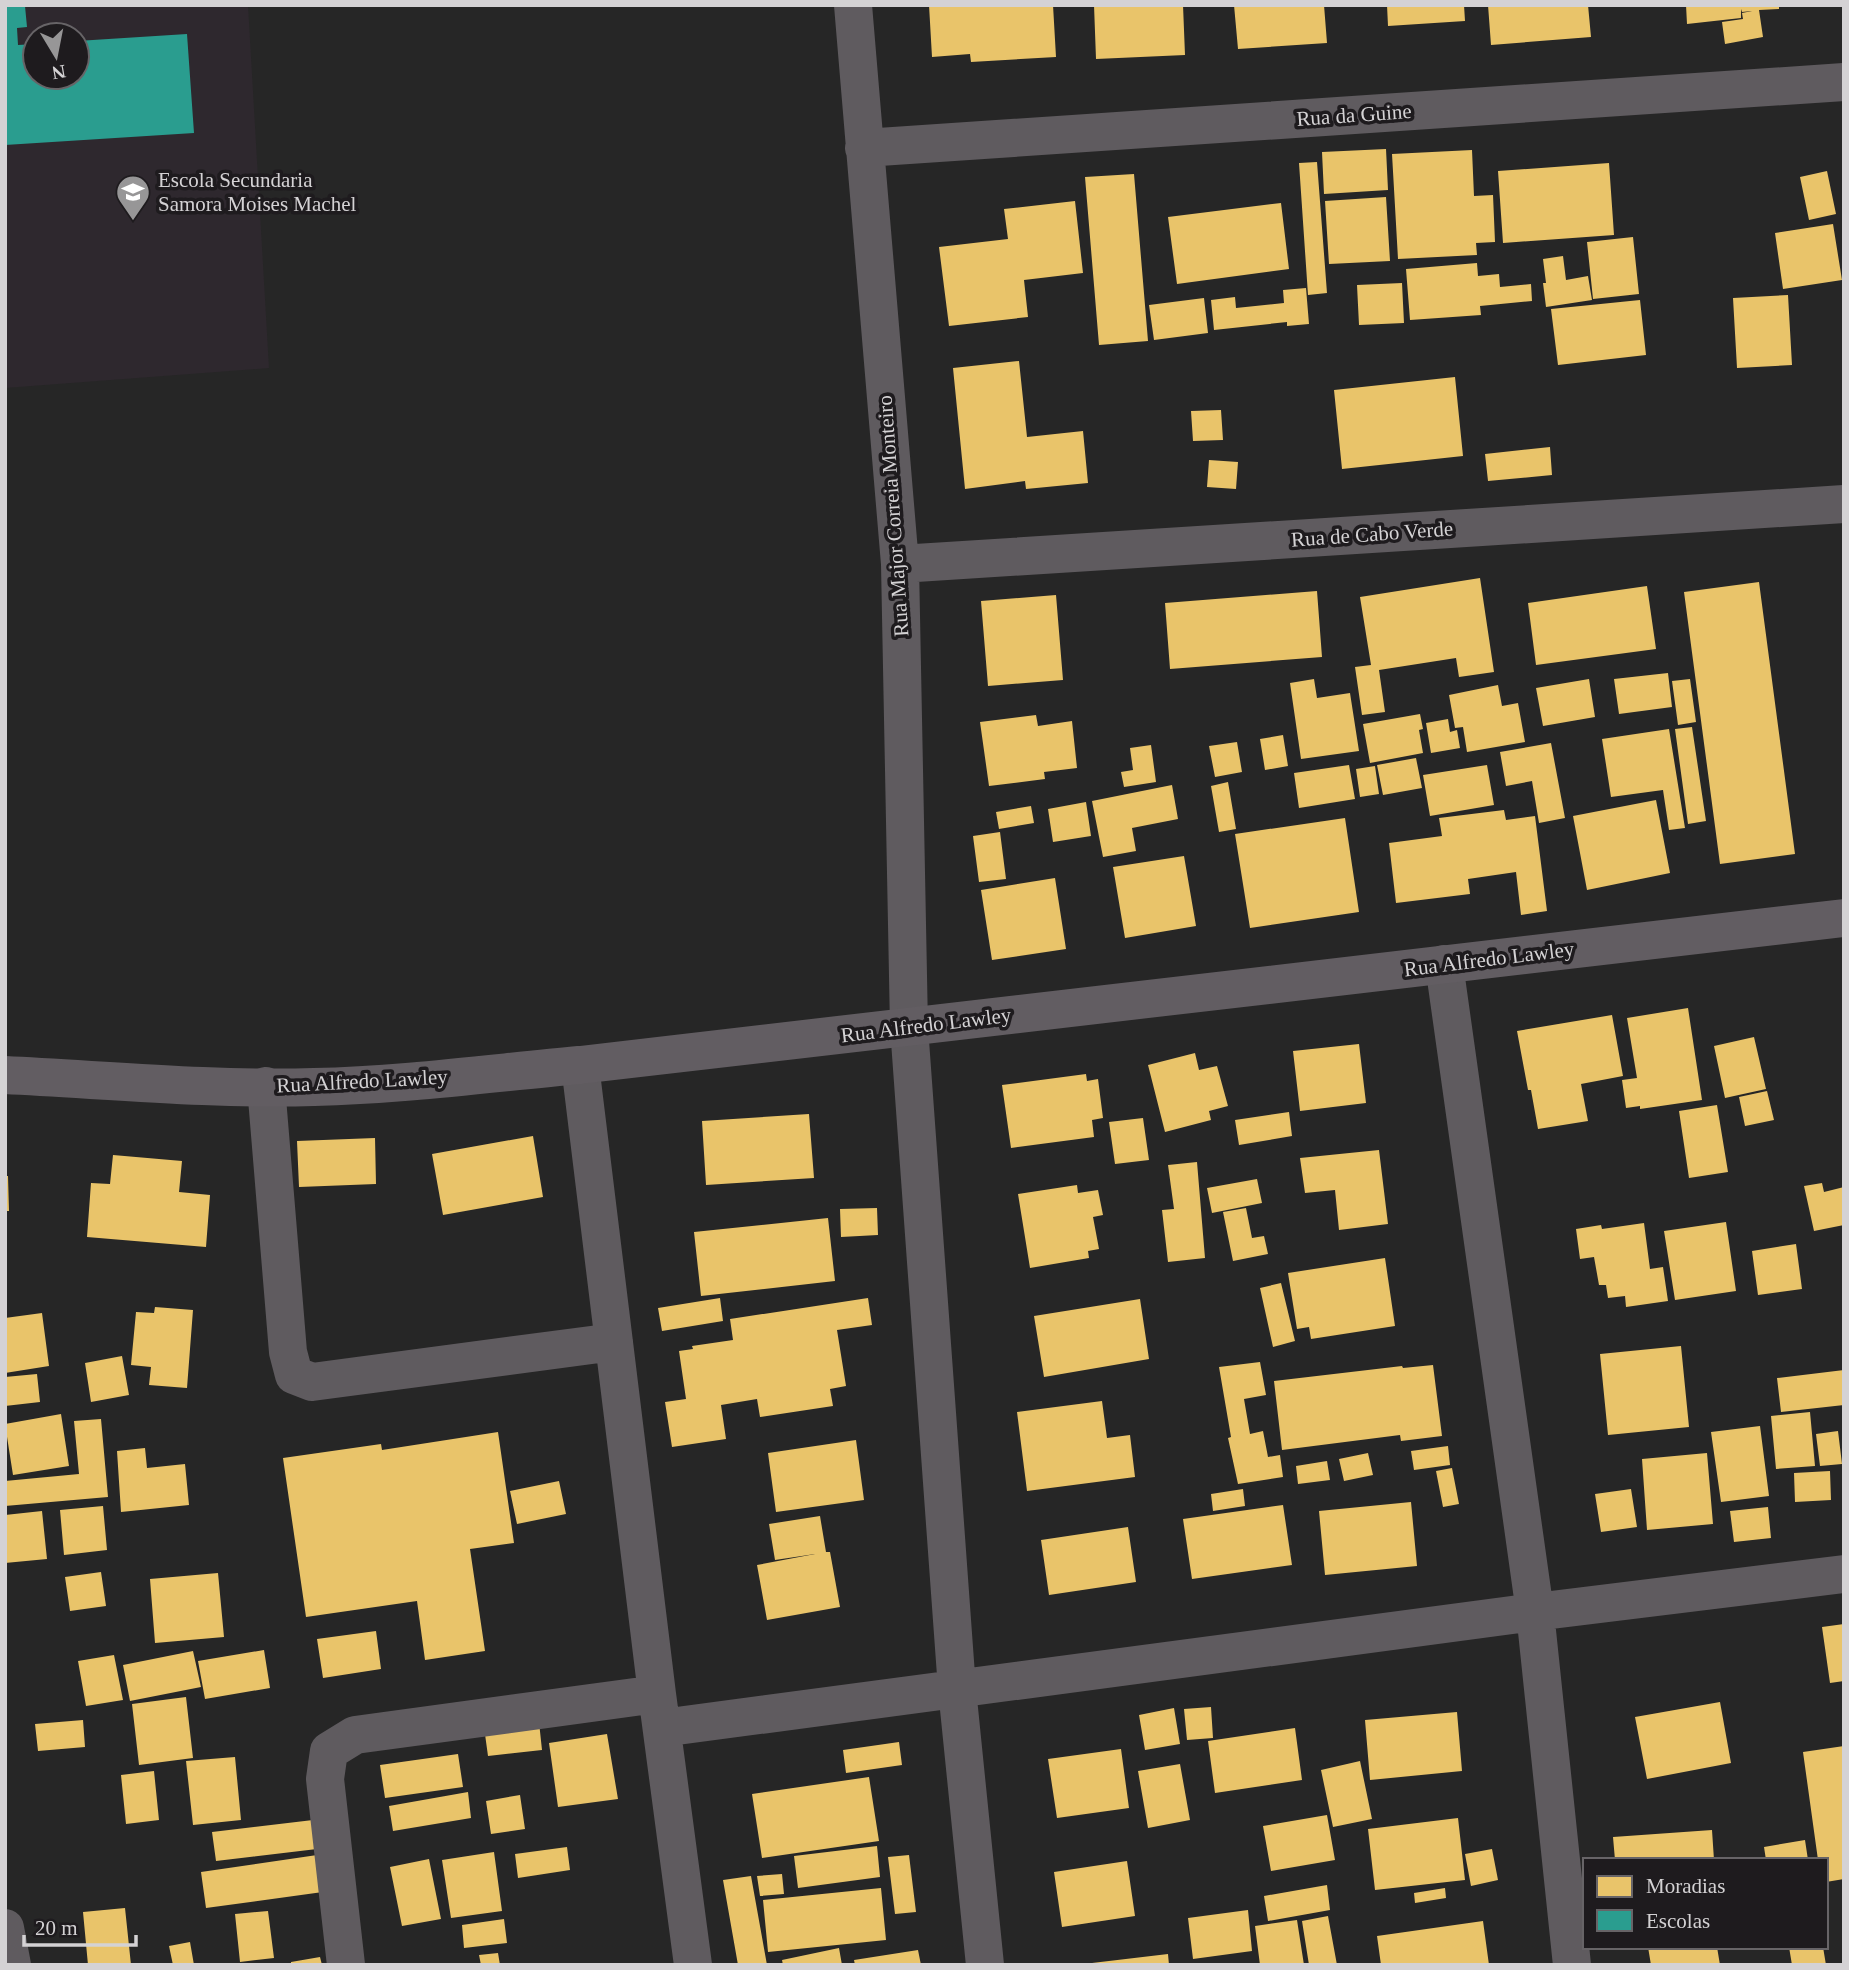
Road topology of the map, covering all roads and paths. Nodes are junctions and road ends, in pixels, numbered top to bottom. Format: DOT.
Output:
graph roads {
  1 [pos="853,5"];
  2 [pos="1844,82"];
  3 [pos="864,148"];
  4 [pos="1844,504"];
  5 [pos="900,564"];
  6 [pos="1844,918"];
  7 [pos="1444,964"];
  8 [pos="909,1027"];
  9 [pos="580,1065"];
  10 [pos="5,1075"];
  11 [pos="266,1086"];
  12 [pos="614,1342"];
  13 [pos="1844,1574"];
  14 [pos="1535,1612"];
  15 [pos="957,1689"];
  16 [pos="659,1711"];
  17 [pos="5,1928"];
  18 [pos="12,1965"];
  19 [pos="346,1965"];
  20 [pos="693,1965"];
  21 [pos="985,1965"];
  22 [pos="1572,1965"];
  1 -- 3 [label="street, Rua Major Correia Monteiro"];
  2 -- 3 [label="street, Rua da Guine"];
  3 -- 5 [label="street, Rua Major Correia Monteiro"];
  4 -- 5 [label="street, Rua de Cabo Verde"];
  5 -- 8 [label="street, Rua Major Correia Monteiro"];
  6 -- 7 [label="main road, Rua Alfredo Lawley"];
  7 -- 8 [label="main road, Rua Alfredo Lawley"];
  7 -- 14 [label="street"];
  8 -- 9 [label="main road, Rua Alfredo Lawley"];
  8 -- 15 [label="street, Rua Major Correia Monteiro"];
  9 -- 11 [label="main road, Rua Alfredo Lawley"];
  9 -- 12 [label="street"];
  10 -- 11 [label="main road, Rua Alfredo Lawley"];
  11 -- 12 [label="street"];
  12 -- 16 [label="street"];
  13 -- 14 [label="street"];
  14 -- 15 [label="street"];
  14 -- 22 [label="street"];
  15 -- 16 [label="street"];
  15 -- 21 [label="street, Rua Major Correia Monteiro"];
  16 -- 19 [label="street"];
  16 -- 20 [label="street"];
  17 -- 18 [label="street"];
}
